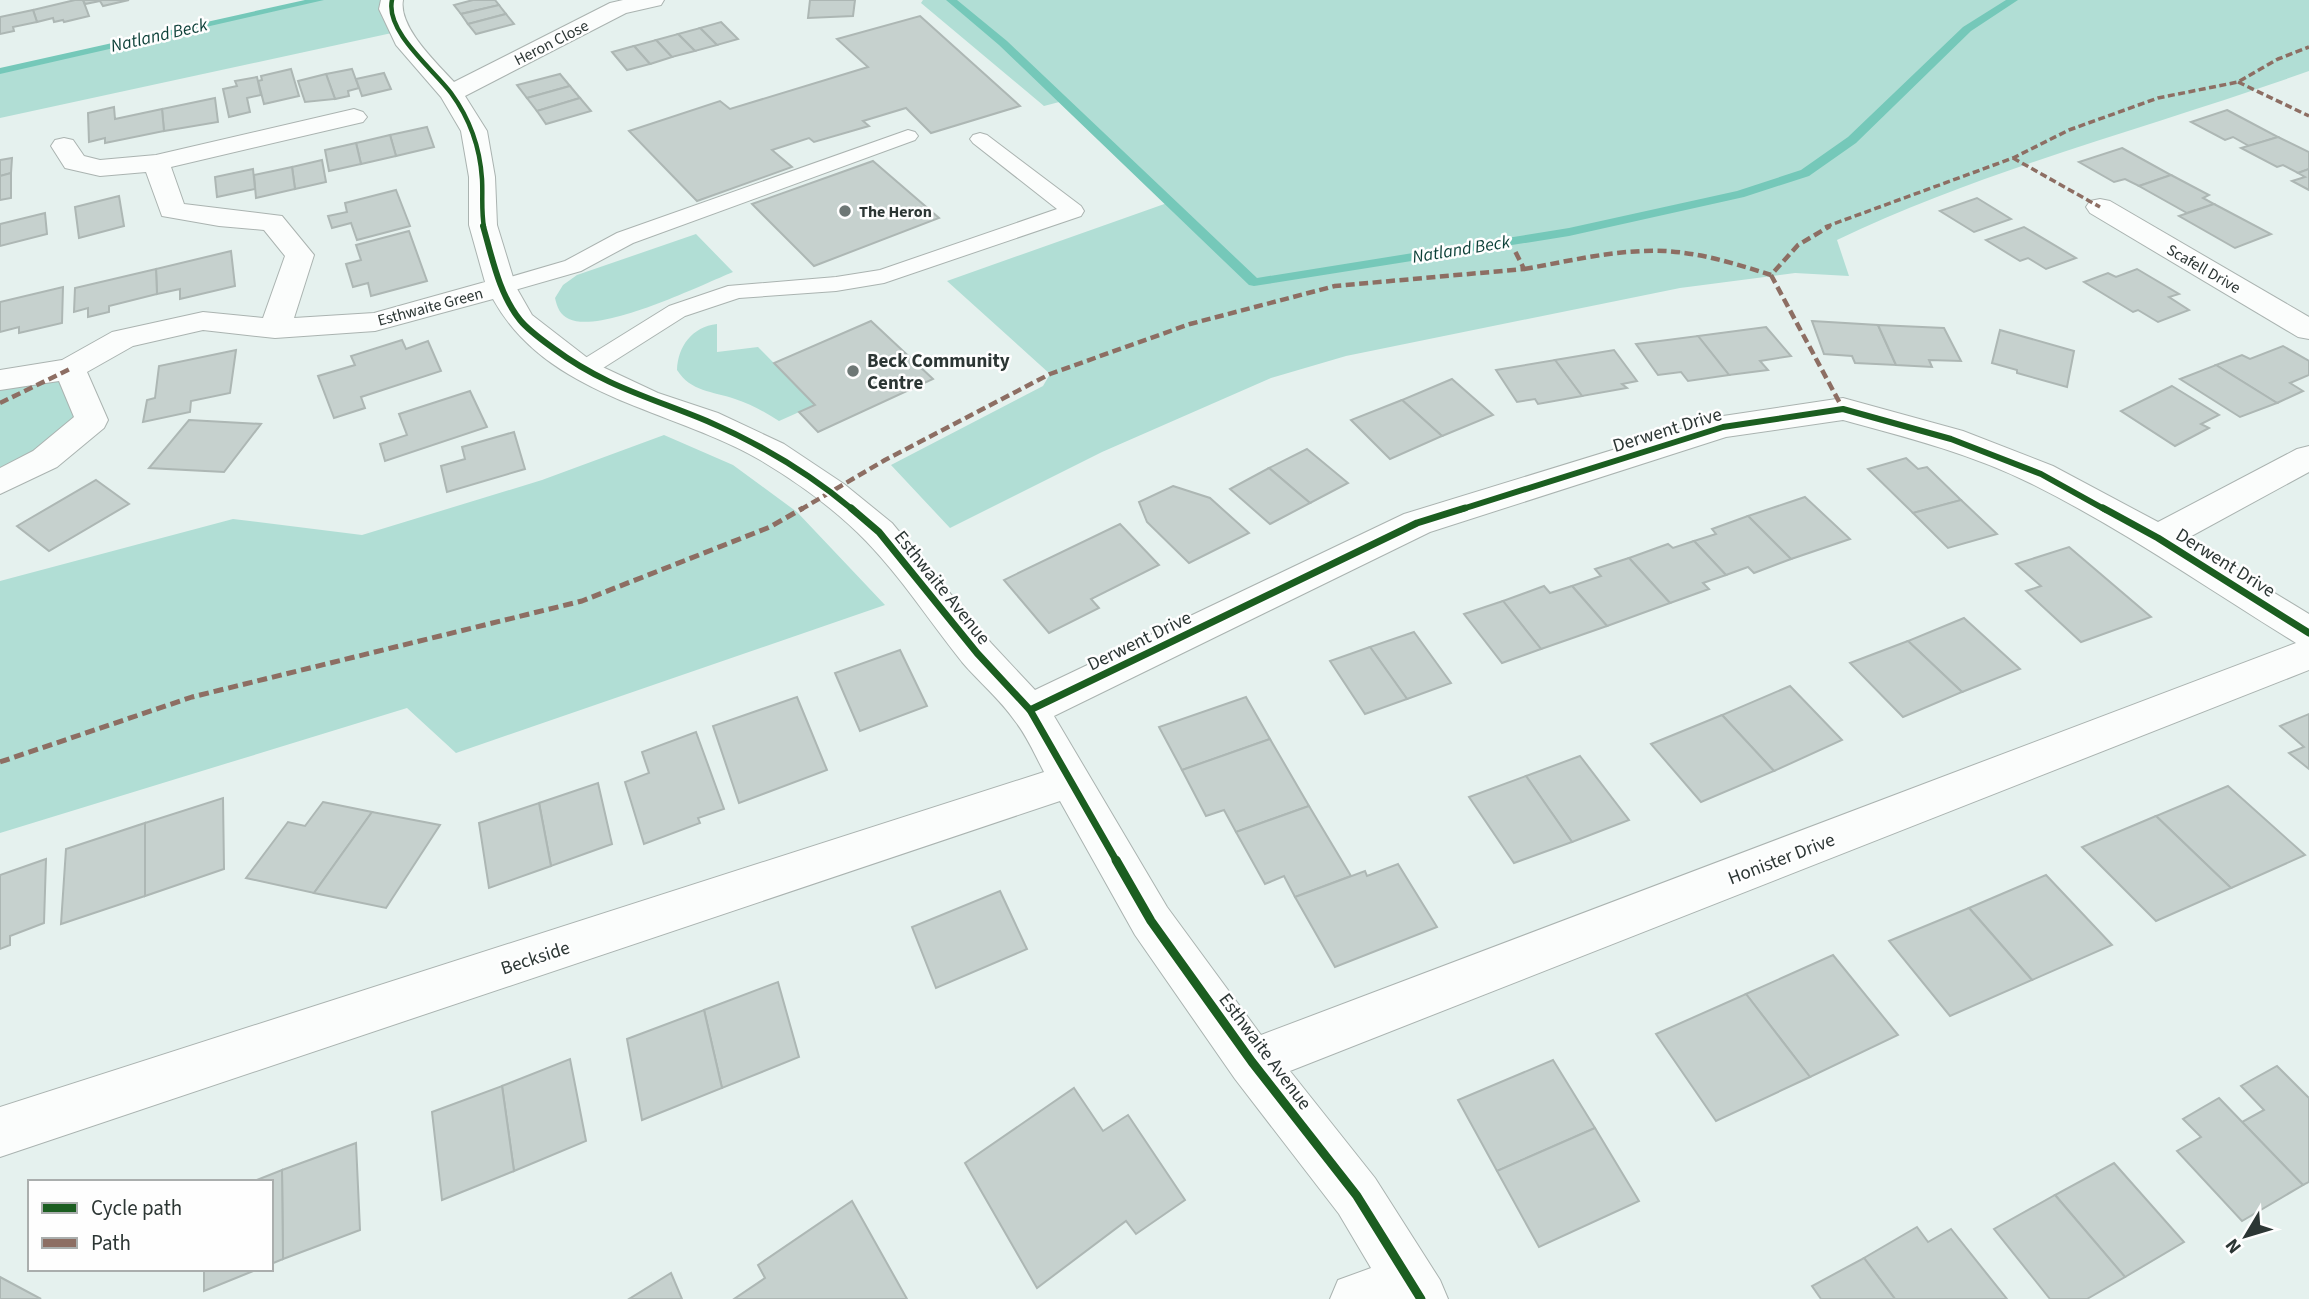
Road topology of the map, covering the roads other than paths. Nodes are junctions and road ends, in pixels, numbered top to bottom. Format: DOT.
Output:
graph roads {
  1 [pos="393,0"];
  2 [pos="653,0"];
  3 [pos="451,93"];
  4 [pos="354,117"];
  5 [pos="908,136"];
  6 [pos="980,139"];
  7 [pos="64,146"];
  8 [pos="156,163"];
  9 [pos="2099,207"];
  10 [pos="502,288"];
  11 [pos="275,329"];
  12 [pos="2309,330"];
  13 [pos="70,369"];
  14 [pos="583,370"];
  15 [pos="0,380"];
  16 [pos="2309,457"];
  17 [pos="0,482"];
  18 [pos="2158,538"];
  19 [pos="2309,633"];
  20 [pos="2309,654"];
  21 [pos="1030,710"];
  22 [pos="1069,781"];
  23 [pos="1252,1062"];
  24 [pos="0,1132"];
  25 [pos="1416,1291"];
  26 [pos="1357,1299"];
  1 -- 3 [label="street, Esthwaite Avenue"];
  2 -- 3 [label="street, Heron Close"];
  3 -- 10 [label="street, Esthwaite Avenue"];
  4 -- 8 [label="street"];
  5 -- 10 [label="lane"];
  6 -- 14 [label="lane"];
  7 -- 8 [label="street"];
  8 -- 11 [label="street"];
  9 -- 12 [label="street, Scafell Drive"];
  10 -- 11 [label="street, Esthwaite Green"];
  10 -- 14 [label="street, Esthwaite Avenue"];
  11 -- 13 [label="street, Esthwaite Green"];
  13 -- 15 [label="street, Esthwaite Green"];
  13 -- 17 [label="street"];
  14 -- 21 [label="street, Esthwaite Avenue"];
  16 -- 18 [label="street"];
  18 -- 19 [label="street, Derwent Drive"];
  18 -- 21 [label="street, Derwent Drive"];
  20 -- 23 [label="street, Honister Drive"];
  21 -- 22 [label="street, Esthwaite Avenue"];
  22 -- 23 [label="street, Esthwaite Avenue"];
  22 -- 24 [label="street, Beckside"];
  23 -- 25 [label="street, Esthwaite Avenue"];
  25 -- 26 [label="street"];
}
